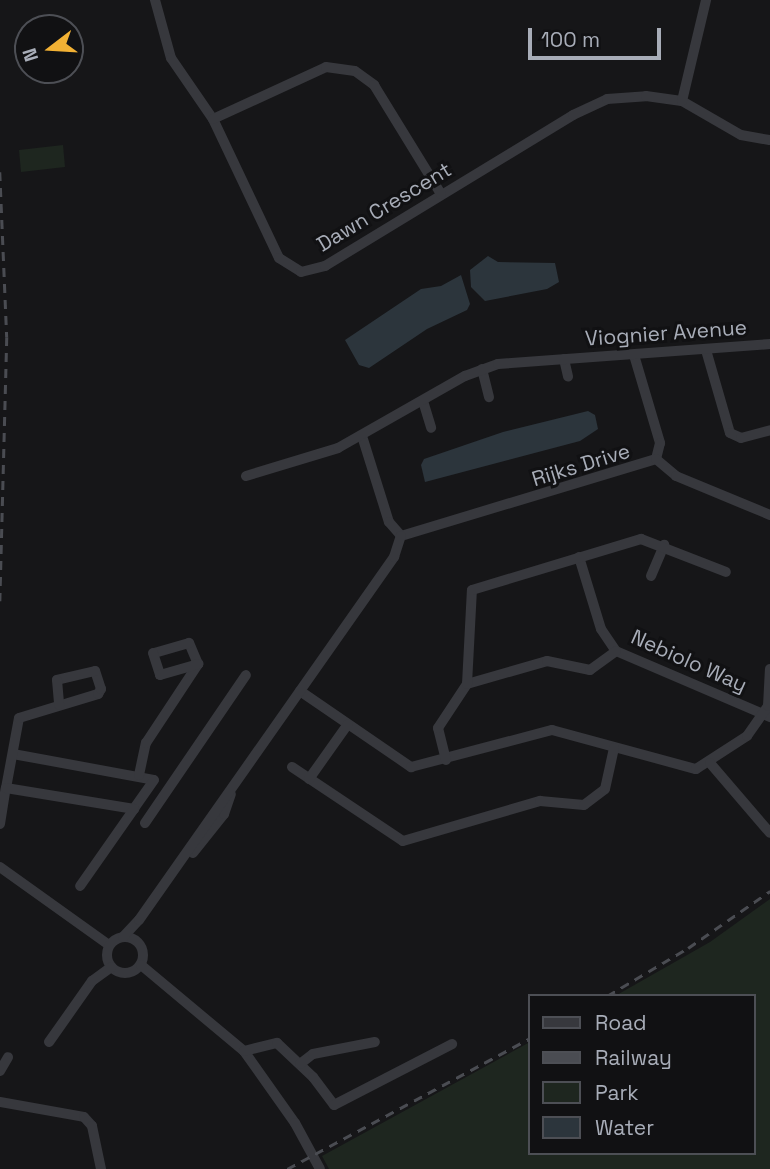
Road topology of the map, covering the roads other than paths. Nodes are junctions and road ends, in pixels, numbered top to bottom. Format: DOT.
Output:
graph roads {
  1 [pos="155,0"];
  2 [pos="706,0"];
  3 [pos="682,101"];
  4 [pos="213,119"];
  5 [pos="770,140"];
  6 [pos="441,194"];
  7 [pos="770,344"];
  8 [pos="706,350"];
  9 [pos="634,355"];
  10 [pos="564,359"];
  11 [pos="482,369"];
  12 [pos="568,377"];
  13 [pos="489,397"];
  14 [pos="423,401"];
  15 [pos="431,428"];
  16 [pos="770,429"];
  17 [pos="362,436"];
  18 [pos="656,459"];
  19 [pos="246,476"];
  20 [pos="770,515"];
  21 [pos="397,534"];
  22 [pos="664,545"];
  23 [pos="579,557"];
  24 [pos="726,572"];
  25 [pos="651,576"];
  26 [pos="616,651"];
  27 [pos="198,664"];
  28 [pos="770,669"];
  29 [pos="246,675"];
  30 [pos="467,684"];
  31 [pos="300,691"];
  32 [pos="59,705"];
  33 [pos="766,716"];
  34 [pos="348,724"];
  35 [pos="614,748"];
  36 [pos="13,754"];
  37 [pos="446,760"];
  38 [pos="710,763"];
  39 [pos="292,767"];
  40 [pos="139,775"];
  41 [pos="309,779"];
  42 [pos="154,780"];
  43 [pos="6,788"];
  44 [pos="168,789"];
  45 [pos="134,809"];
  46 [pos="145,823"];
  47 [pos="0,824"];
  48 [pos="770,833"];
  49 [pos="0,867"];
  50 [pos="80,886"];
  51 [pos="139,920"];
  52 [pos="122,937"];
  53 [pos="137,941"];
  54 [pos="109,945"];
  55 [pos="141,965"];
  56 [pos="111,967"];
  57 [pos="49,1042"];
  58 [pos="375,1042"];
  59 [pos="452,1044"];
  60 [pos="244,1051"];
  61 [pos="8,1057"];
  62 [pos="300,1064"];
  63 [pos="0,1071"];
  64 [pos="0,1102"];
  65 [pos="101,1169"];
  66 [pos="320,1169"];
  1 -- 4 [label="street, Dawn Crescent"];
  2 -- 3 [label="street"];
  3 -- 5 [label="street, Dawn Crescent"];
  3 -- 6 [label="street, Dawn Crescent"];
  4 -- 6 [label="street"];
  4 -- 6 [label="street, Dawn Crescent"];
  7 -- 8 [label="street, Viognier Avenue"];
  8 -- 9 [label="street, Viognier Avenue"];
  8 -- 16 [label="street"];
  9 -- 10 [label="street, Viognier Avenue"];
  9 -- 18 [label="street"];
  10 -- 11 [label="street, Viognier Avenue"];
  10 -- 12 [label="street, Viognier Avenue"];
  11 -- 13 [label="street"];
  11 -- 14 [label="street, Viognier Avenue"];
  14 -- 15 [label="street"];
  14 -- 17 [label="street, Viognier Avenue"];
  17 -- 19 [label="street, Viognier Avenue"];
  17 -- 21 [label="street"];
  18 -- 20 [label="street, Rijks Drive"];
  18 -- 21 [label="street, Rijks Drive"];
  21 -- 31 [label="street"];
  22 -- 23 [label="street"];
  22 -- 24 [label="street"];
  22 -- 25 [label="street"];
  23 -- 26 [label="street, Nebiolo Way"];
  23 -- 30 [label="street"];
  26 -- 30 [label="street"];
  26 -- 33 [label="street, Nebiolo Way"];
  27 -- 40 [label="street"];
  28 -- 33 [label="street"];
  29 -- 44 [label="street"];
  30 -- 37 [label="street"];
  31 -- 34 [label="street"];
  31 -- 51 [label="street"];
  32 -- 32 [label="street"];
  32 -- 36 [label="street"];
  33 -- 38 [label="street"];
  34 -- 37 [label="street"];
  34 -- 41 [label="street"];
  35 -- 37 [label="street"];
  35 -- 38 [label="street"];
  35 -- 41 [label="street"];
  36 -- 40 [label="street"];
  36 -- 43 [label="street"];
  38 -- 48 [label="street"];
  39 -- 41 [label="street"];
  40 -- 42 [label="street"];
  42 -- 44 [label="street"];
  42 -- 45 [label="street"];
  43 -- 45 [label="street"];
  43 -- 47 [label="street"];
  44 -- 46 [label="street"];
  45 -- 50 [label="street"];
  49 -- 54 [label="street"];
  51 -- 52 [label="street"];
  51 -- 53 [label="street"];
  52 -- 53 [label="street"];
  52 -- 54 [label="street"];
  53 -- 55 [label="street"];
  54 -- 56 [label="street"];
  55 -- 56 [label="street"];
  55 -- 60 [label="street"];
  56 -- 57 [label="street"];
  58 -- 62 [label="street"];
  59 -- 62 [label="street"];
  60 -- 62 [label="street"];
  60 -- 66 [label="street"];
  61 -- 63 [label="street"];
  64 -- 65 [label="street"];
}
